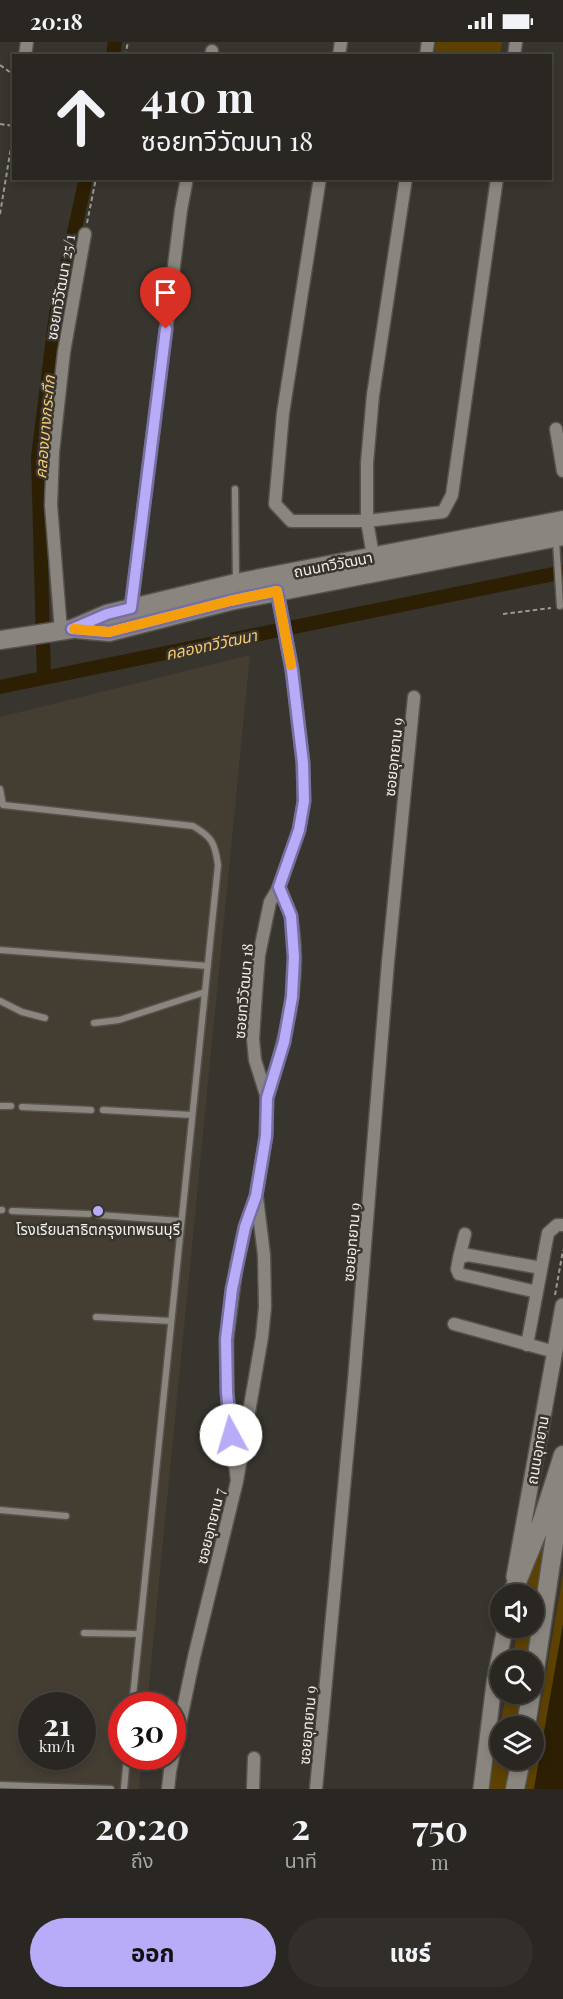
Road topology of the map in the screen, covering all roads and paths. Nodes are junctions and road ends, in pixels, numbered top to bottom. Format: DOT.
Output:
graph roads {
  1 [pos="0,64"];
  2 [pos="12,73"];
  3 [pos="12,140"];
  4 [pos="96,180"];
  5 [pos="187,180"];
  6 [pos="320,180"];
  7 [pos="406,180"];
  8 [pos="497,180"];
  9 [pos="0,214"];
  10 [pos="85,234"];
  11 [pos="556,429"];
  12 [pos="563,471"];
  13 [pos="235,489"];
  14 [pos="563,520"];
  15 [pos="368,521"];
  16 [pos="558,541"];
  17 [pos="373,556"];
  18 [pos="236,583"];
  19 [pos="277,591"];
  20 [pos="560,606"];
  21 [pos="131,608"];
  22 [pos="503,614"];
  23 [pos="54,632"];
  24 [pos="0,640"];
  25 [pos="414,697"];
  26 [pos="0,789"];
  27 [pos="2,805"];
  28 [pos="279,887"];
  29 [pos="0,950"];
  30 [pos="208,966"];
  31 [pos="205,992"];
  32 [pos="0,1001"];
  33 [pos="45,1018"];
  34 [pos="94,1023"];
  35 [pos="267,1098"];
  36 [pos="0,1106"];
  37 [pos="11,1106"];
  38 [pos="21,1107"];
  39 [pos="91,1110"];
  40 [pos="103,1110"];
  41 [pos="192,1115"];
  42 [pos="256,1196"];
  43 [pos="12,1210"];
  44 [pos="89,1214"];
  45 [pos="99,1215"];
  46 [pos="182,1221"];
  47 [pos="563,1225"];
  48 [pos="465,1234"];
  49 [pos="459,1257"];
  50 [pos="541,1268"];
  51 [pos="537,1292"];
  52 [pos="563,1306"];
  53 [pos="96,1317"];
  54 [pos="171,1321"];
  55 [pos="454,1324"];
  56 [pos="527,1344"];
  57 [pos="555,1352"];
  58 [pos="563,1455"];
  59 [pos="237,1481"];
  60 [pos="563,1483"];
  61 [pos="0,1510"];
  62 [pos="66,1516"];
  63 [pos="513,1584"];
  64 [pos="515,1584"];
  65 [pos="84,1633"];
  66 [pos="139,1634"];
  67 [pos="503,1638"];
  68 [pos="538,1650"];
  69 [pos="133,1692"];
  70 [pos="254,1758"];
  71 [pos="126,1770"];
  72 [pos="519,1770"];
  73 [pos="0,1785"];
  74 [pos="50,1788"];
  75 [pos="111,1789"];
  76 [pos="124,1789"];
  77 [pos="168,1789"];
  78 [pos="253,1789"];
  79 [pos="316,1789"];
  80 [pos="481,1789"];
  81 [pos="515,1789"];
  1 -- 2 [label="path"];
  3 -- 9 [label="path"];
  4 -- 10 [label="path, ซอยทวีวัฒนา 25/1"];
  5 -- 21 [label="street"];
  6 -- 15 [label="street"];
  7 -- 15 [label="street"];
  8 -- 15 [label="street"];
  10 -- 23 [label="street, ซอยทวีวัฒนา 25/1"];
  11 -- 12 [label="street"];
  13 -- 18 [label="lane"];
  14 -- 17 [label="main road, ถนนทวีวัฒนา"];
  15 -- 17 [label="street"];
  16 -- 19 [label="main road, ถนนทวีวัฒนา"];
  16 -- 20 [label="lane"];
  17 -- 18 [label="main road, ถนนทวีวัฒนา"];
  18 -- 21 [label="main road, ถนนทวีวัฒนา"];
  19 -- 23 [label="main road, ถนนทวีวัฒนา"];
  19 -- 28 [label="street, ซอยทวีวัฒนา 18"];
  20 -- 22 [label="path"];
  21 -- 23 [label="main road, ถนนทวีวัฒนา"];
  23 -- 24 [label="main road, ถนนทวีวัฒนา"];
  25 -- 79 [label="street, ซอยอุทยาน 9"];
  26 -- 27 [label="lane"];
  27 -- 30 [label="lane"];
  28 -- 35 [label="street, ซอยทวีวัฒนา 18"];
  28 -- 35 [label="street, ซอยทวีวัฒนา 18"];
  29 -- 30 [label="lane"];
  30 -- 31 [label="lane"];
  31 -- 34 [label="lane"];
  31 -- 41 [label="lane"];
  32 -- 33 [label="lane"];
  35 -- 42 [label="street, ซอยทวีวัฒนา 18"];
  36 -- 37 [label="lane"];
  38 -- 39 [label="lane"];
  40 -- 41 [label="lane"];
  41 -- 46 [label="lane"];
  42 -- 59 [label="street, ซอยอุทยาน 7"];
  42 -- 59 [label="street, ซอยทวีวัฒนา 18"];
  43 -- 44 [label="lane"];
  45 -- 46 [label="lane"];
  46 -- 54 [label="lane"];
  47 -- 50 [label="street"];
  48 -- 49 [label="street"];
  49 -- 50 [label="street"];
  49 -- 51 [label="street"];
  50 -- 51 [label="street"];
  51 -- 56 [label="street"];
  52 -- 57 [label="street, ถนนอุทยาน"];
  53 -- 54 [label="lane"];
  54 -- 66 [label="lane"];
  55 -- 56 [label="street"];
  56 -- 57 [label="street"];
  57 -- 63 [label="street, ถนนอุทยาน"];
  58 -- 64 [label="main road"];
  59 -- 77 [label="street, ซอยอุทยาน 7"];
  60 -- 68 [label="main road, ถนนอุทยาน"];
  61 -- 62 [label="lane"];
  65 -- 66 [label="lane"];
  66 -- 69 [label="lane"];
  67 -- 80 [label="street"];
  70 -- 78 [label="street"];
  71 -- 76 [label="lane"];
  72 -- 81 [label="main road"];
  73 -- 74 [label="lane"];
  74 -- 75 [label="lane"];
}
